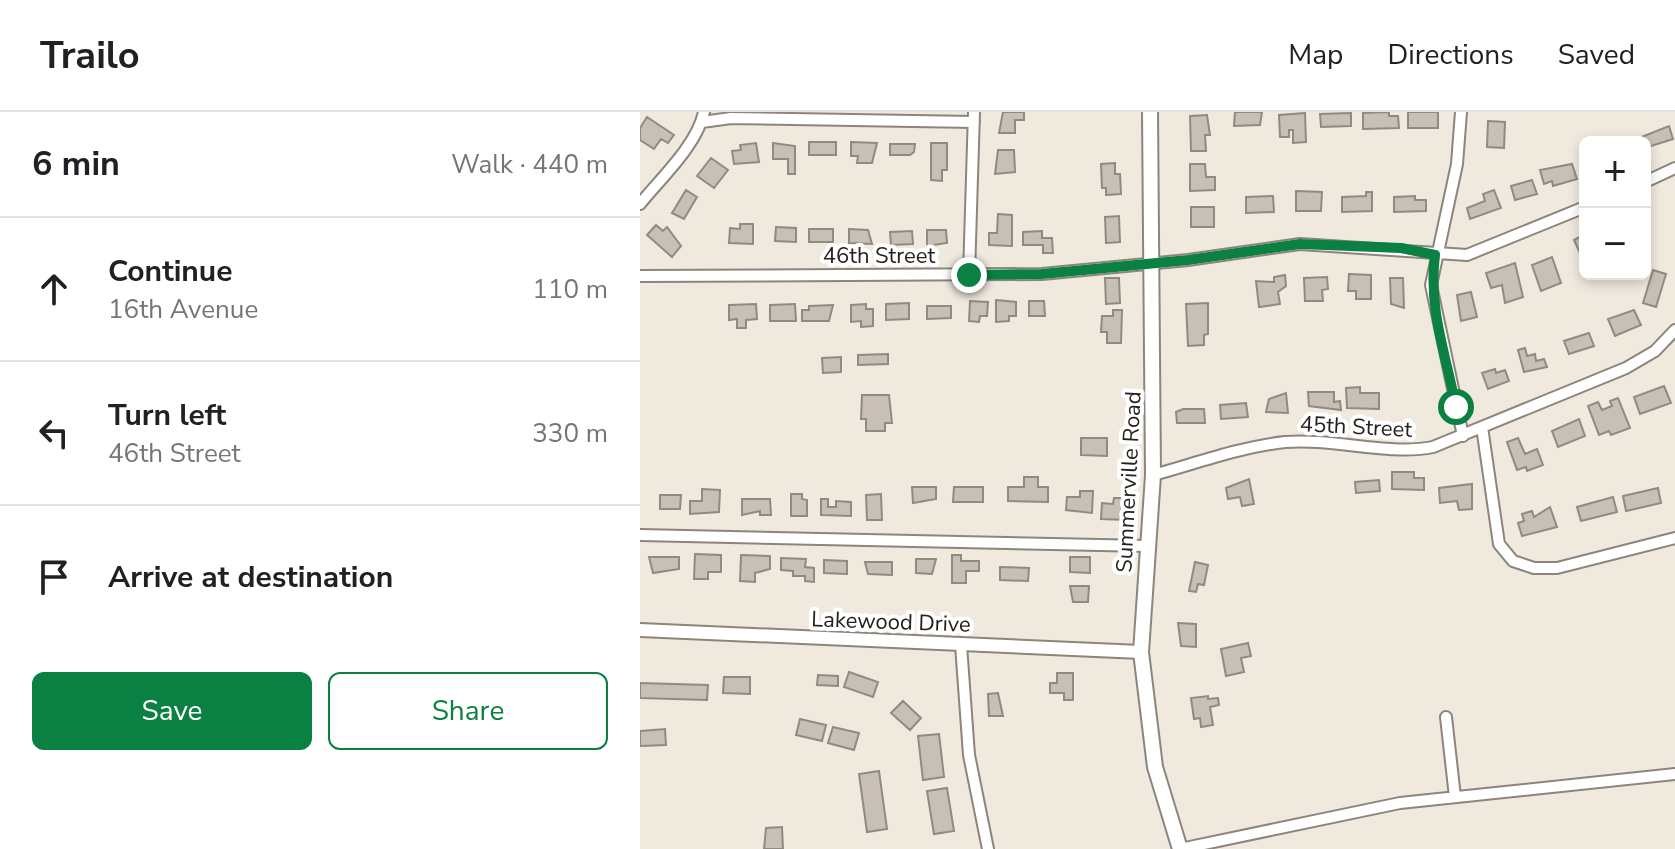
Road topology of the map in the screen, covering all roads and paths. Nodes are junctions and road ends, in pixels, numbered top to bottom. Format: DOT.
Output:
graph roads {
  1 [pos="1150,112"];
  2 [pos="1461,112"];
  3 [pos="703,117"];
  4 [pos="974,117"];
  5 [pos="1675,168"];
  6 [pos="1651,179"];
  7 [pos="640,204"];
  8 [pos="1583,208"];
  9 [pos="1435,255"];
  10 [pos="1153,261"];
  11 [pos="969,275"];
  12 [pos="640,276"];
  13 [pos="1675,330"];
  14 [pos="1482,427"];
  15 [pos="1463,436"];
  16 [pos="1153,475"];
  17 [pos="640,535"];
  18 [pos="1675,538"];
  19 [pos="1147,546"];
  20 [pos="640,630"];
  21 [pos="961,645"];
  22 [pos="1141,652"];
  23 [pos="1446,717"];
  24 [pos="1675,774"];
  25 [pos="1455,797"];
  26 [pos="988,849"];
  27 [pos="1180,849"];
  1 -- 10 [label="main road, Summerville Road"];
  2 -- 9 [label="street"];
  3 -- 4 [label="street"];
  3 -- 7 [label="street"];
  4 -- 11 [label="street"];
  5 -- 6 [label="street"];
  8 -- 9 [label="street, 46th Street"];
  9 -- 10 [label="street, 46th Street"];
  9 -- 15 [label="street"];
  10 -- 11 [label="street, 46th Street"];
  10 -- 16 [label="main road, Summerville Road"];
  11 -- 12 [label="street, 46th Street"];
  13 -- 14 [label="street, 45th Street"];
  14 -- 15 [label="street, 45th Street"];
  14 -- 18 [label="street"];
  15 -- 16 [label="street, 45th Street"];
  16 -- 19 [label="main road, Summerville Road"];
  17 -- 19 [label="street"];
  19 -- 22 [label="main road, Summerville Road"];
  20 -- 21 [label="street, Lakewood Drive"];
  21 -- 22 [label="street, Lakewood Drive"];
  21 -- 26 [label="street"];
  22 -- 27 [label="main road, Summerville Road"];
  23 -- 25 [label="street"];
  24 -- 25 [label="street"];
  25 -- 27 [label="street"];
}
